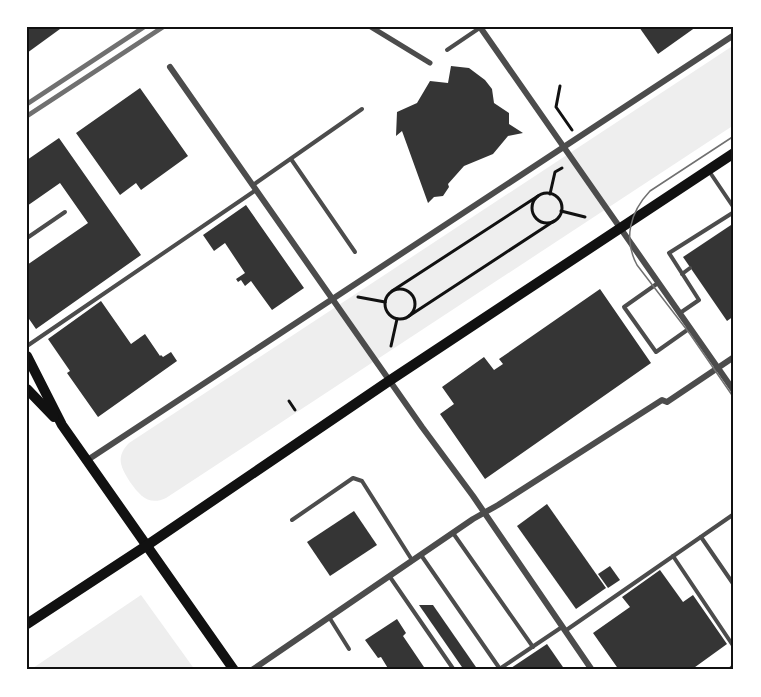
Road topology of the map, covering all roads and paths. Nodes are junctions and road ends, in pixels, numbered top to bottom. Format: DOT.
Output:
graph roads {
  1 [pos="371,27"];
  2 [pos="481,27"];
  3 [pos="734,35"];
  4 [pos="447,50"];
  5 [pos="430,63"];
  6 [pos="170,67"];
  7 [pos="560,86"];
  8 [pos="362,109"];
  9 [pos="572,130"];
  10 [pos="564,146"];
  11 [pos="734,153"];
  12 [pos="291,159"];
  13 [pos="561,168"];
  14 [pos="709,170"];
  15 [pos="254,188"];
  16 [pos="550,194"];
  17 [pos="538,196"];
  18 [pos="734,210"];
  19 [pos="561,211"];
  20 [pos="65,212"];
  21 [pos="585,217"];
  22 [pos="554,221"];
  23 [pos="621,228"];
  24 [pos="27,238"];
  25 [pos="356,252"];
  26 [pos="690,268"];
  27 [pos="682,274"];
  28 [pos="659,282"];
  29 [pos="392,291"];
  30 [pos="332,299"];
  31 [pos="351,301"];
  32 [pos="385,302"];
  33 [pos="680,313"];
  34 [pos="409,316"];
  35 [pos="397,319"];
  36 [pos="690,328"];
  37 [pos="27,346"];
  38 [pos="391,346"];
  39 [pos="27,356"];
  40 [pos="734,357"];
  41 [pos="718,368"];
  42 [pos="389,381"];
  43 [pos="27,389"];
  44 [pos="734,391"];
  45 [pos="289,401"];
  46 [pos="295,410"];
  47 [pos="62,425"];
  48 [pos="86,461"];
  49 [pos="485,513"];
  50 [pos="734,514"];
  51 [pos="292,520"];
  52 [pos="453,533"];
  53 [pos="701,537"];
  54 [pos="146,546"];
  55 [pos="421,555"];
  56 [pos="673,556"];
  57 [pos="412,560"];
  58 [pos="390,576"];
  59 [pos="734,585"];
  60 [pos="329,617"];
  61 [pos="27,624"];
  62 [pos="563,629"];
  63 [pos="532,647"];
  64 [pos="734,647"];
  65 [pos="349,649"];
  66 [pos="499,669"];
  67 [pos="234,670"];
  68 [pos="252,670"];
  69 [pos="454,670"];
  70 [pos="592,670"];
  1 -- 5 [label="street"];
  2 -- 4 [label="lane"];
  2 -- 10 [label="street"];
  3 -- 10 [label="street"];
  6 -- 15 [label="street"];
  7 -- 9 [label="path"];
  8 -- 12 [label="lane"];
  10 -- 23 [label="street"];
  10 -- 30 [label="street"];
  11 -- 14 [label="main road"];
  12 -- 15 [label="lane"];
  12 -- 25 [label="lane"];
  13 -- 16 [label="path"];
  14 -- 18 [label="lane"];
  14 -- 23 [label="main road"];
  15 -- 30 [label="street"];
  15 -- 37 [label="lane"];
  16 -- 17 [label="path"];
  16 -- 19 [label="path"];
  17 -- 22 [label="path"];
  17 -- 29 [label="path"];
  18 -- 27 [label="lane"];
  19 -- 21 [label="path"];
  19 -- 22 [label="path"];
  20 -- 24 [label="lane"];
  22 -- 34 [label="path"];
  23 -- 28 [label="street"];
  23 -- 42 [label="main road"];
  26 -- 27 [label="lane"];
  27 -- 33 [label="lane"];
  28 -- 33 [label="street"];
  28 -- 36 [label="lane"];
  29 -- 32 [label="path"];
  29 -- 34 [label="path"];
  30 -- 42 [label="street"];
  30 -- 48 [label="street"];
  31 -- 32 [label="path"];
  32 -- 35 [label="path"];
  33 -- 36 [label="street"];
  34 -- 35 [label="path"];
  35 -- 38 [label="path"];
  36 -- 41 [label="street"];
  39 -- 47 [label="main road"];
  40 -- 41 [label="street"];
  41 -- 44 [label="street"];
  41 -- 49 [label="street"];
  42 -- 49 [label="street"];
  42 -- 54 [label="main road"];
  43 -- 47 [label="main road"];
  45 -- 46 [label="path"];
  47 -- 48 [label="main road"];
  48 -- 54 [label="main road"];
  49 -- 52 [label="street"];
  49 -- 62 [label="street"];
  50 -- 53 [label="lane"];
  51 -- 57 [label="lane"];
  52 -- 55 [label="street"];
  52 -- 63 [label="lane"];
  53 -- 56 [label="lane"];
  53 -- 59 [label="lane"];
  54 -- 61 [label="main road"];
  54 -- 67 [label="main road"];
  55 -- 57 [label="street"];
  55 -- 66 [label="lane"];
  56 -- 62 [label="lane"];
  56 -- 64 [label="lane"];
  57 -- 58 [label="street"];
  58 -- 60 [label="street"];
  58 -- 69 [label="lane"];
  60 -- 65 [label="lane"];
  60 -- 68 [label="street"];
  62 -- 63 [label="lane"];
  62 -- 70 [label="street"];
  63 -- 66 [label="lane"];
}
